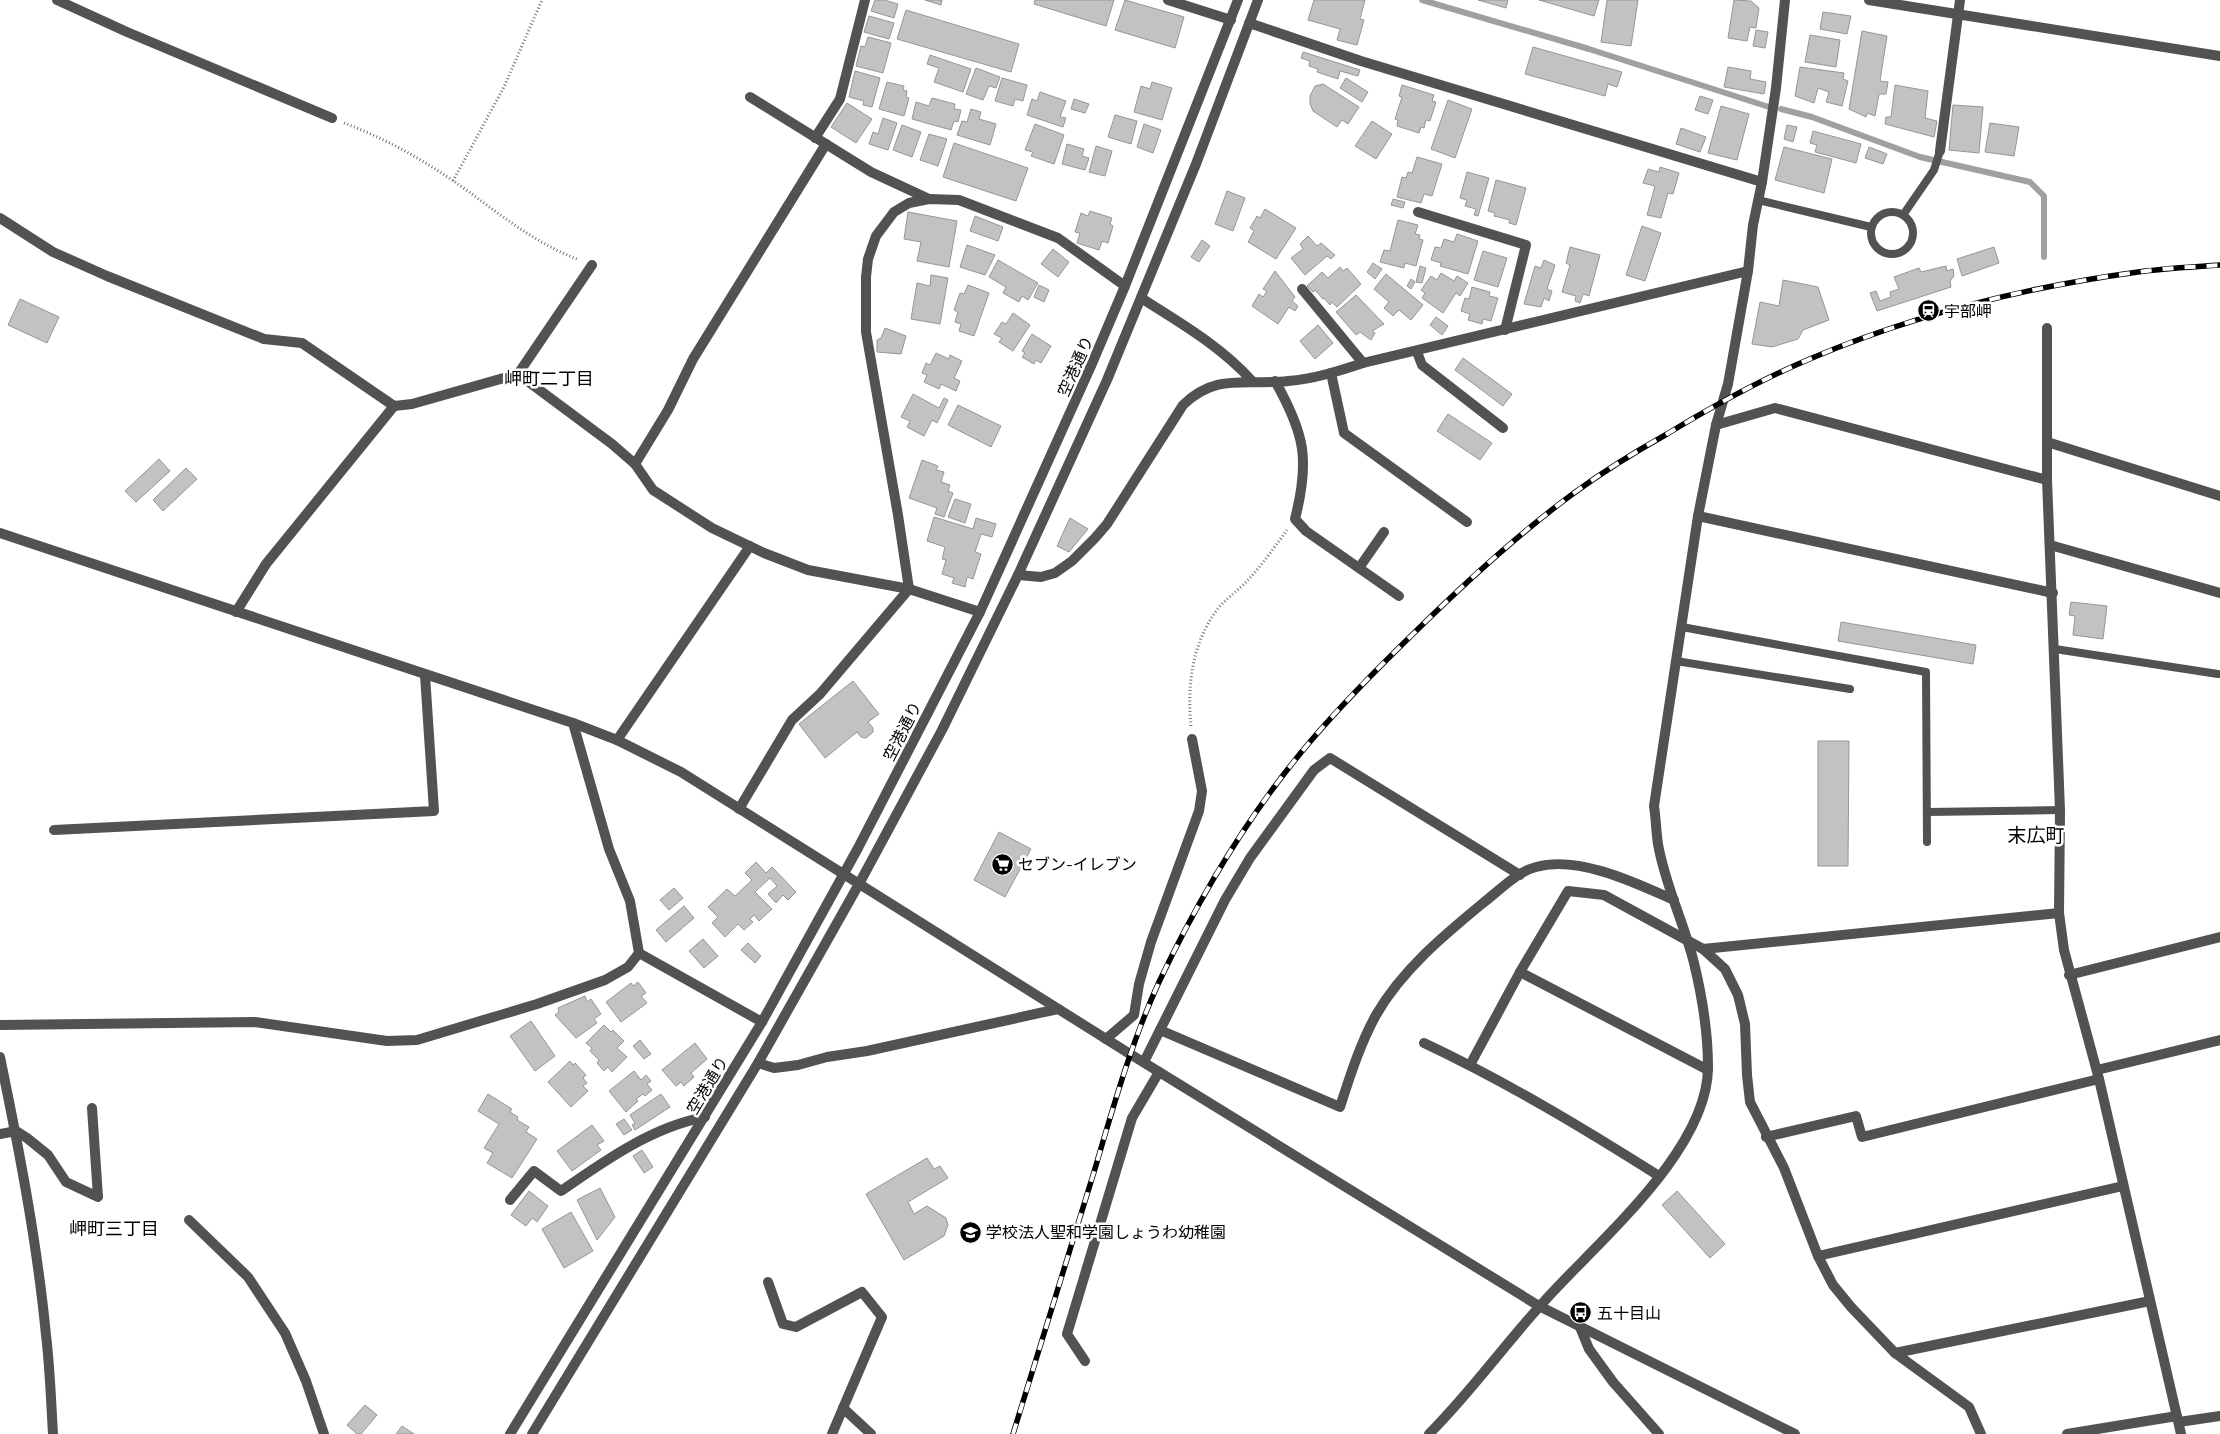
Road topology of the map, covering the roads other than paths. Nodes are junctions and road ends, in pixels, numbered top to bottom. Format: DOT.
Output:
graph roads {
  1 [pos="57,0"];
  2 [pos="864,0"];
  3 [pos="1168,0"];
  4 [pos="1238,0"];
  5 [pos="1258,0"];
  6 [pos="1785,0"];
  7 [pos="1869,0"];
  8 [pos="1960,0"];
  9 [pos="1959,14"];
  10 [pos="1231,20"];
  11 [pos="1249,24"];
  12 [pos="2220,56"];
  13 [pos="750,97"];
  14 [pos="332,118"];
  15 [pos="815,138"];
  16 [pos="826,144"];
  17 [pos="1940,152"];
  18 [pos="1762,182"];
  19 [pos="929,199"];
  20 [pos="1758,200"];
  21 [pos="1418,212"];
  22 [pos="1903,215"];
  23 [pos="0,218"];
  24 [pos="1871,227"];
  25 [pos="592,265"];
  26 [pos="1748,271"];
  27 [pos="1125,286"];
  28 [pos="1302,289"];
  29 [pos="1141,298"];
  30 [pos="2046,328"];
  31 [pos="1505,330"];
  32 [pos="1417,352"];
  33 [pos="1363,363"];
  34 [pos="1331,373"];
  35 [pos="518,374"];
  36 [pos="1252,381"];
  37 [pos="1275,381"];
  38 [pos="394,406"];
  39 [pos="1716,425"];
  40 [pos="1503,428"];
  41 [pos="2047,442"];
  42 [pos="635,464"];
  43 [pos="2047,480"];
  44 [pos="2220,496"];
  45 [pos="1698,516"];
  46 [pos="1467,522"];
  47 [pos="1384,532"];
  48 [pos="0,533"];
  49 [pos="2050,545"];
  50 [pos="750,546"];
  51 [pos="1359,568"];
  52 [pos="1018,574"];
  53 [pos="909,590"];
  54 [pos="2053,593"];
  55 [pos="2220,594"];
  56 [pos="1400,596"];
  57 [pos="236,612"];
  58 [pos="980,612"];
  59 [pos="1682,627"];
  60 [pos="2055,649"];
  61 [pos="1676,661"];
  62 [pos="2218,674"];
  63 [pos="425,675"];
  64 [pos="1850,689"];
  65 [pos="573,723"];
  66 [pos="1192,739"];
  67 [pos="617,740"];
  68 [pos="739,809"];
  69 [pos="2060,810"];
  70 [pos="1927,812"];
  71 [pos="54,830"];
  72 [pos="1928,842"];
  73 [pos="844,874"];
  74 [pos="1520,875"];
  75 [pos="860,884"];
  76 [pos="1674,900"];
  77 [pos="2059,913"];
  78 [pos="2220,937"];
  79 [pos="1687,940"];
  80 [pos="1703,949"];
  81 [pos="639,953"];
  82 [pos="1520,972"];
  83 [pos="2069,975"];
  84 [pos="1058,1009"];
  85 [pos="762,1022"];
  86 [pos="0,1025"];
  87 [pos="1160,1030"];
  88 [pos="1106,1039"];
  89 [pos="2220,1040"];
  90 [pos="1424,1043"];
  91 [pos="0,1057"];
  92 [pos="1144,1062"];
  93 [pos="758,1063"];
  94 [pos="1470,1065"];
  95 [pos="1708,1070"];
  96 [pos="1159,1072"];
  97 [pos="2098,1074"];
  98 [pos="92,1108"];
  99 [pos="705,1118"];
  100 [pos="16,1131"];
  101 [pos="0,1134"];
  102 [pos="1766,1137"];
  103 [pos="1659,1176"];
  104 [pos="2123,1186"];
  105 [pos="510,1200"];
  106 [pos="189,1220"];
  107 [pos="1818,1256"];
  108 [pos="768,1282"];
  109 [pos="2150,1301"];
  110 [pos="1539,1306"];
  111 [pos="1580,1327"];
  112 [pos="1895,1353"];
  113 [pos="1084,1362"];
  114 [pos="843,1408"];
  115 [pos="2220,1416"];
  116 [pos="2178,1419"];
  117 [pos="1435,1432"];
  118 [pos="53,1434"];
  119 [pos="324,1434"];
  120 [pos="510,1434"];
  121 [pos="532,1434"];
  122 [pos="832,1434"];
  123 [pos="871,1434"];
  124 [pos="1659,1434"];
  125 [pos="1795,1434"];
  126 [pos="1981,1434"];
  127 [pos="2068,1434"];
  128 [pos="2181,1434"];
  1 -- 14 [label="street"];
  2 -- 15 [label="street"];
  3 -- 10 [label="street"];
  4 -- 10 [label="street, 空港通り"];
  5 -- 11 [label="street, 空港通り"];
  6 -- 18 [label="street"];
  7 -- 9 [label="street"];
  8 -- 9 [label="street"];
  9 -- 12 [label="street"];
  9 -- 17 [label="street"];
  10 -- 27 [label="street, 空港通り"];
  11 -- 18 [label="street"];
  11 -- 29 [label="street, 空港通り"];
  13 -- 15 [label="street"];
  15 -- 16 [label="street"];
  16 -- 19 [label="street"];
  16 -- 42 [label="street"];
  17 -- 22 [label="lane"];
  18 -- 20 [label="street"];
  19 -- 27 [label="street"];
  19 -- 53 [label="street"];
  20 -- 24 [label="lane"];
  20 -- 26 [label="street"];
  21 -- 31 [label="street"];
  22 -- 24 [label="lane"];
  22 -- 24 [label="lane"];
  23 -- 38 [label="street"];
  25 -- 35 [label="street"];
  26 -- 31 [label="street"];
  26 -- 39 [label="street"];
  27 -- 58 [label="street, 空港通り"];
  28 -- 33 [label="street"];
  29 -- 36 [label="street"];
  29 -- 52 [label="street, 空港通り"];
  30 -- 41 [label="street"];
  31 -- 32 [label="street"];
  32 -- 33 [label="street"];
  32 -- 40 [label="street"];
  33 -- 34 [label="street"];
  34 -- 37 [label="street"];
  34 -- 46 [label="street"];
  35 -- 38 [label="street"];
  35 -- 42 [label="street"];
  36 -- 37 [label="street"];
  36 -- 52 [label="street"];
  37 -- 51 [label="street"];
  38 -- 57 [label="street"];
  39 -- 43 [label="street"];
  39 -- 45 [label="street"];
  41 -- 43 [label="street"];
  41 -- 44 [label="street"];
  42 -- 50 [label="street"];
  43 -- 49 [label="street"];
  45 -- 54 [label="street"];
  45 -- 59 [label="street"];
  47 -- 51 [label="street"];
  48 -- 57 [label="street"];
  49 -- 54 [label="street"];
  49 -- 55 [label="street"];
  50 -- 53 [label="street"];
  50 -- 67 [label="street"];
  51 -- 56 [label="street"];
  52 -- 75 [label="street, 空港通り"];
  53 -- 58 [label="street"];
  53 -- 68 [label="street"];
  54 -- 60 [label="street"];
  57 -- 63 [label="street"];
  58 -- 73 [label="street, 空港通り"];
  59 -- 61 [label="street"];
  59 -- 70 [label="lane"];
  60 -- 62 [label="lane"];
  60 -- 69 [label="street"];
  61 -- 64 [label="lane"];
  61 -- 76 [label="street"];
  63 -- 65 [label="street"];
  63 -- 71 [label="street"];
  65 -- 67 [label="street"];
  65 -- 81 [label="street"];
  66 -- 88 [label="street"];
  67 -- 68 [label="street"];
  68 -- 73 [label="street"];
  69 -- 70 [label="lane"];
  69 -- 77 [label="street"];
  70 -- 72 [label="lane"];
  73 -- 75 [label="street"];
  73 -- 85 [label="street, 空港通り"];
  74 -- 76 [label="street"];
  74 -- 87 [label="street"];
  74 -- 87 [label="street"];
  75 -- 84 [label="street"];
  75 -- 93 [label="street, 空港通り"];
  76 -- 79 [label="street"];
  77 -- 80 [label="street"];
  77 -- 83 [label="street"];
  78 -- 83 [label="street"];
  79 -- 80 [label="street"];
  79 -- 82 [label="street"];
  79 -- 95 [label="street"];
  80 -- 102 [label="street"];
  81 -- 85 [label="street"];
  81 -- 86 [label="street"];
  82 -- 94 [label="street"];
  82 -- 95 [label="street"];
  83 -- 97 [label="street"];
  84 -- 88 [label="street"];
  84 -- 93 [label="street"];
  85 -- 99 [label="street, 空港通り"];
  87 -- 92 [label="street"];
  88 -- 92 [label="street"];
  89 -- 97 [label="street"];
  90 -- 94 [label="street"];
  91 -- 100 [label="street"];
  92 -- 96 [label="street"];
  93 -- 121 [label="street, 空港通り"];
  94 -- 103 [label="street"];
  95 -- 103 [label="street"];
  96 -- 110 [label="street"];
  96 -- 113 [label="street"];
  97 -- 102 [label="street"];
  97 -- 104 [label="street"];
  98 -- 100 [label="street"];
  99 -- 105 [label="street"];
  99 -- 120 [label="street, 空港通り"];
  100 -- 101 [label="street"];
  100 -- 118 [label="street"];
  102 -- 107 [label="street"];
  103 -- 110 [label="street"];
  104 -- 107 [label="street"];
  104 -- 109 [label="street"];
  106 -- 119 [label="street"];
  107 -- 112 [label="street"];
  108 -- 114 [label="street"];
  109 -- 112 [label="street"];
  109 -- 116 [label="street"];
  110 -- 111 [label="street"];
  110 -- 117 [label="street"];
  111 -- 124 [label="street"];
  111 -- 125 [label="street"];
  112 -- 126 [label="street"];
  114 -- 122 [label="street"];
  114 -- 123 [label="street"];
  115 -- 116 [label="street"];
  116 -- 127 [label="street"];
  116 -- 128 [label="street"];
}
